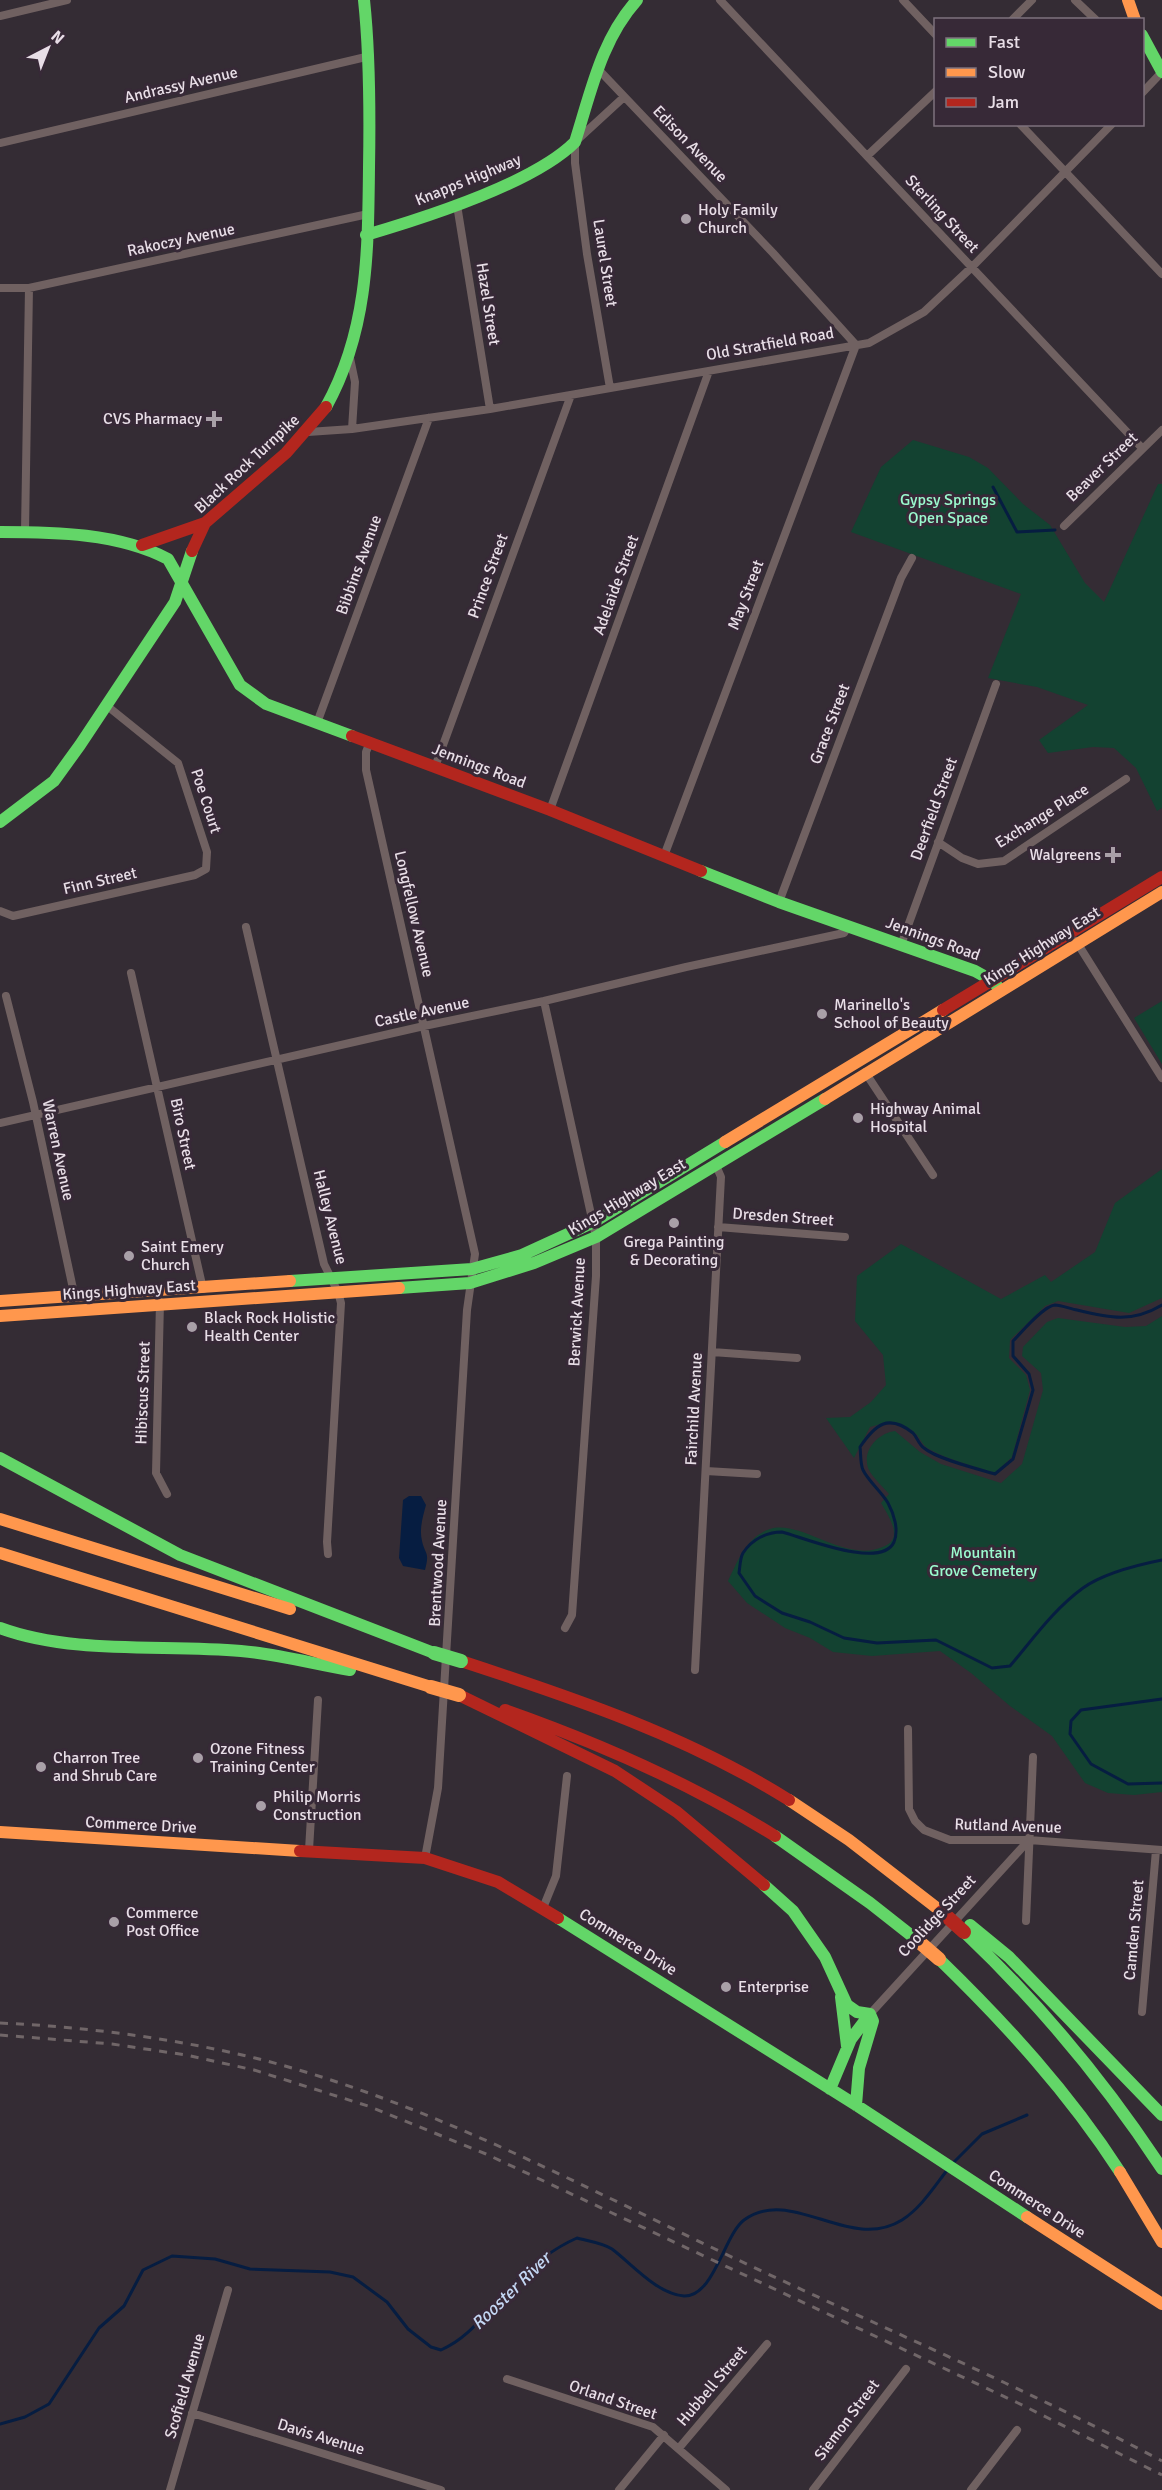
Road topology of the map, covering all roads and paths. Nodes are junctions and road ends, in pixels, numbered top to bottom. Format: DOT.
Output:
graph roads {
  1 [pos="67,0"];
  2 [pos="364,0"];
  3 [pos="637,0"];
  4 [pos="720,0"];
  5 [pos="903,0"];
  6 [pos="1032,0"];
  7 [pos="1075,0"];
  8 [pos="1128,0"];
  9 [pos="0,16"];
  10 [pos="1014,18"];
  11 [pos="1093,18"];
  12 [pos="1134,18"];
  13 [pos="934,32"];
  14 [pos="1144,36"];
  15 [pos="370,56"];
  16 [pos="599,70"];
  17 [pos="1162,72"];
  18 [pos="1144,92"];
  19 [pos="934,93"];
  20 [pos="624,97"];
  21 [pos="1022,126"];
  22 [pos="1110,126"];
  23 [pos="0,142"];
  24 [pos="575,142"];
  25 [pos="867,156"];
  26 [pos="1065,173"];
  27 [pos="457,205"];
  28 [pos="368,214"];
  29 [pos="366,235"];
  30 [pos="972,267"];
  31 [pos="1162,274"];
  32 [pos="0,288"];
  33 [pos="29,288"];
  34 [pos="856,345"];
  35 [pos="350,358"];
  36 [pos="709,370"];
  37 [pos="610,388"];
  38 [pos="571,395"];
  39 [pos="490,409"];
  40 [pos="429,418"];
  41 [pos="352,429"];
  42 [pos="1162,430"];
  43 [pos="308,432"];
  44 [pos="1142,448"];
  45 [pos="206,523"];
  46 [pos="1064,526"];
  47 [pos="25,531"];
  48 [pos="0,532"];
  49 [pos="141,545"];
  50 [pos="912,558"];
  51 [pos="182,584"];
  52 [pos="996,684"];
  53 [pos="106,705"];
  54 [pos="317,723"];
  55 [pos="370,742"];
  56 [pos="435,767"];
  57 [pos="1126,779"];
  58 [pos="550,810"];
  59 [pos="0,822"];
  60 [pos="938,842"];
  61 [pos="664,856"];
  62 [pos="206,869"];
  63 [pos="1162,877"];
  64 [pos="1162,892"];
  65 [pos="779,902"];
  66 [pos="0,911"];
  67 [pos="246,927"];
  68 [pos="848,927"];
  69 [pos="1075,938"];
  70 [pos="901,945"];
  71 [pos="131,973"];
  72 [pos="997,986"];
  73 [pos="6,996"];
  74 [pos="544,1001"];
  75 [pos="424,1026"];
  76 [pos="278,1060"];
  77 [pos="862,1067"];
  78 [pos="1162,1078"];
  79 [pos="158,1087"];
  80 [pos="36,1115"];
  81 [pos="0,1124"];
  82 [pos="712,1158"];
  83 [pos="933,1175"];
  84 [pos="594,1222"];
  85 [pos="718,1227"];
  86 [pos="596,1237"];
  87 [pos="845,1237"];
  88 [pos="472,1269"];
  89 [pos="330,1278"];
  90 [pos="470,1283"];
  91 [pos="338,1292"];
  92 [pos="204,1295"];
  93 [pos="75,1296"];
  94 [pos="160,1297"];
  95 [pos="0,1301"];
  96 [pos="77,1311"];
  97 [pos="0,1316"];
  98 [pos="712,1352"];
  99 [pos="797,1358"];
  100 [pos="0,1458"];
  101 [pos="706,1471"];
  102 [pos="757,1474"];
  103 [pos="167,1494"];
  104 [pos="0,1519"];
  105 [pos="0,1553"];
  106 [pos="328,1554"];
  107 [pos="0,1628"];
  108 [pos="566,1628"];
  109 [pos="434,1653"];
  110 [pos="695,1670"];
  111 [pos="431,1687"];
  112 [pos="459,1695"];
  113 [pos="318,1700"];
  114 [pos="908,1729"];
  115 [pos="1033,1757"];
  116 [pos="567,1776"];
  117 [pos="0,1832"];
  118 [pos="1029,1840"];
  119 [pos="309,1850"];
  120 [pos="1159,1850"];
  121 [pos="425,1858"];
  122 [pos="543,1908"];
  123 [pos="1026,1921"];
  124 [pos="967,1928"];
  125 [pos="838,1988"];
  126 [pos="1142,2012"];
  127 [pos="870,2014"];
  128 [pos="847,2046"];
  129 [pos="830,2089"];
  130 [pos="856,2105"];
  131 [pos="1162,2115"];
  132 [pos="1162,2169"];
  133 [pos="1162,2242"];
  134 [pos="228,2290"];
  135 [pos="1162,2304"];
  136 [pos="767,2344"];
  137 [pos="906,2369"];
  138 [pos="507,2379"];
  139 [pos="192,2413"];
  140 [pos="1017,2430"];
  141 [pos="664,2435"];
  142 [pos="679,2448"];
  143 [pos="170,2490"];
  144 [pos="441,2490"];
  145 [pos="619,2490"];
  146 [pos="726,2490"];
  147 [pos="813,2490"];
  148 [pos="971,2490"];
  1 -- 9 [label="street"];
  2 -- 15 [label="main road, Black Rock Turnpike"];
  3 -- 16 [label="main road, Knapps Highway"];
  4 -- 25 [label="street, Sterling Street"];
  5 -- 13 [label="street"];
  6 -- 10 [label="street"];
  7 -- 11 [label="street"];
  8 -- 12 [label="main road"];
  14 -- 17 [label="main road"];
  15 -- 23 [label="street, Andrassy Avenue"];
  15 -- 28 [label="main road, Black Rock Turnpike"];
  16 -- 20 [label="street, Edison Avenue"];
  16 -- 24 [label="main road, Knapps Highway"];
  17 -- 18 [label="street"];
  19 -- 25 [label="street"];
  20 -- 24 [label="street, Knapps Highway"];
  20 -- 34 [label="street, Edison Avenue"];
  21 -- 26 [label="street"];
  22 -- 26 [label="street, Old Stratfield Road"];
  24 -- 27 [label="main road, Knapps Highway"];
  24 -- 37 [label="street, Laurel Street"];
  25 -- 30 [label="street, Sterling Street"];
  26 -- 30 [label="street, Old Stratfield Road"];
  26 -- 31 [label="street"];
  27 -- 29 [label="main road, Knapps Highway"];
  27 -- 39 [label="street, Hazel Street"];
  28 -- 29 [label="main road, Black Rock Turnpike"];
  28 -- 33 [label="street, Rakoczy Avenue"];
  29 -- 35 [label="main road, Black Rock Turnpike"];
  30 -- 34 [label="street, Old Stratfield Road"];
  30 -- 44 [label="street, Sterling Street"];
  32 -- 33 [label="street, Rakoczy Avenue"];
  33 -- 47 [label="street"];
  34 -- 36 [label="street, Old Stratfield Road"];
  34 -- 61 [label="street, May Street"];
  35 -- 41 [label="street"];
  35 -- 43 [label="main road, Black Rock Turnpike"];
  36 -- 37 [label="street, Old Stratfield Road"];
  36 -- 58 [label="street, Adelaide Street"];
  37 -- 38 [label="street, Old Stratfield Road"];
  38 -- 39 [label="street, Old Stratfield Road"];
  38 -- 56 [label="street, Prince Street"];
  39 -- 40 [label="street, Old Stratfield Road"];
  40 -- 41 [label="street, Old Stratfield Road"];
  40 -- 54 [label="street, Bibbins Avenue"];
  41 -- 43 [label="street, Old Stratfield Road"];
  42 -- 44 [label="street, Beaver Street"];
  43 -- 45 [label="main road, Black Rock Turnpike"];
  44 -- 46 [label="street, Beaver Street"];
  45 -- 49 [label="main road"];
  45 -- 51 [label="main road, Black Rock Turnpike"];
  47 -- 48 [label="main road, Jennings Road"];
  47 -- 49 [label="main road, Jennings Road"];
  49 -- 51 [label="main road, Jennings Road"];
  50 -- 65 [label="street, Grace Street"];
  51 -- 53 [label="main road, Black Rock Turnpike"];
  51 -- 54 [label="main road, Jennings Road"];
  52 -- 60 [label="street, Deerfield Street"];
  53 -- 59 [label="main road, Black Rock Turnpike"];
  53 -- 62 [label="street, Poe Court"];
  54 -- 55 [label="main road, Jennings Road"];
  55 -- 56 [label="main road, Jennings Road"];
  55 -- 75 [label="street, Longfellow Avenue"];
  56 -- 58 [label="main road, Jennings Road"];
  57 -- 60 [label="street, Exchange Place"];
  58 -- 61 [label="main road, Jennings Road"];
  60 -- 70 [label="street, Deerfield Street"];
  61 -- 65 [label="main road, Jennings Road"];
  62 -- 66 [label="street, Finn Street"];
  63 -- 69 [label="main road, Kings Highway East"];
  64 -- 69 [label="main road, Kings Highway East"];
  65 -- 68 [label="main road, Jennings Road"];
  67 -- 76 [label="street, Halley Avenue"];
  68 -- 70 [label="main road, Jennings Road"];
  68 -- 74 [label="street, Castle Avenue"];
  69 -- 72 [label="main road, Kings Highway East"];
  69 -- 78 [label="street"];
  70 -- 72 [label="main road, Jennings Road"];
  71 -- 79 [label="street, Biro Street"];
  72 -- 77 [label="main road, Kings Highway East"];
  73 -- 80 [label="street, Warren Avenue"];
  74 -- 75 [label="street, Castle Avenue"];
  74 -- 84 [label="street, Berwick Avenue"];
  75 -- 76 [label="street, Castle Avenue"];
  75 -- 88 [label="street, Longfellow Avenue"];
  76 -- 79 [label="street, Castle Avenue"];
  76 -- 89 [label="street, Halley Avenue"];
  77 -- 82 [label="main road, Kings Highway East"];
  77 -- 83 [label="street"];
  79 -- 80 [label="street, Castle Avenue"];
  79 -- 92 [label="street, Biro Street"];
  80 -- 81 [label="street, Castle Avenue"];
  80 -- 93 [label="street, Warren Avenue"];
  82 -- 84 [label="main road, Kings Highway East"];
  82 -- 85 [label="street, Fairchild Avenue"];
  82 -- 86 [label="main road, Kings Highway East"];
  84 -- 86 [label="street, Berwick Avenue"];
  84 -- 88 [label="main road, Kings Highway East"];
  85 -- 87 [label="street, Dresden Street"];
  85 -- 98 [label="street, Fairchild Avenue"];
  86 -- 90 [label="main road, Kings Highway East"];
  86 -- 108 [label="street, Berwick Avenue"];
  88 -- 89 [label="main road, Kings Highway East"];
  88 -- 90 [label="street, Brentwood Avenue"];
  89 -- 91 [label="street, Halley Avenue"];
  89 -- 92 [label="main road, Kings Highway East"];
  90 -- 91 [label="main road, Kings Highway East"];
  90 -- 121 [label="street, Brentwood Avenue"];
  91 -- 92 [label="main road, Kings Highway East"];
  91 -- 106 [label="street, Halley Avenue"];
  92 -- 94 [label="main road, Kings Highway East"];
  93 -- 94 [label="main road, Kings Highway East"];
  93 -- 95 [label="main road, Kings Highway East"];
  93 -- 96 [label="street, Warren Avenue"];
  94 -- 96 [label="main road, Kings Highway East"];
  94 -- 103 [label="street, Hibiscus Street"];
  96 -- 97 [label="main road, Kings Highway East"];
  98 -- 99 [label="street"];
  98 -- 101 [label="street, Fairchild Avenue"];
  100 -- 109 [label="main road"];
  101 -- 102 [label="street"];
  101 -- 110 [label="street, Fairchild Avenue"];
  104 -- 109 [label="main road"];
  105 -- 111 [label="main road"];
  107 -- 111 [label="main road"];
  109 -- 124 [label="main road, bridge"];
  111 -- 112 [label="main road, bridge"];
  112 -- 125 [label="main road"];
  112 -- 133 [label="main road, bridge"];
  113 -- 119 [label="street"];
  114 -- 118 [label="street, Rutland Avenue"];
  115 -- 118 [label="street"];
  116 -- 122 [label="street"];
  117 -- 119 [label="main road, Commerce Drive"];
  118 -- 120 [label="street, Rutland Avenue"];
  118 -- 123 [label="street"];
  118 -- 127 [label="street, Coolidge Street"];
  119 -- 121 [label="main road, Commerce Drive"];
  120 -- 126 [label="street, Camden Street"];
  121 -- 122 [label="main road, Commerce Drive"];
  122 -- 129 [label="main road, Commerce Drive"];
  124 -- 131 [label="main road"];
  124 -- 132 [label="main road"];
  125 -- 127 [label="main road"];
  125 -- 128 [label="main road"];
  127 -- 128 [label="main road, Coolidge Street"];
  127 -- 130 [label="main road"];
  128 -- 129 [label="main road, Coolidge Street"];
  129 -- 130 [label="main road, Commerce Drive"];
  130 -- 135 [label="main road, Commerce Drive"];
  134 -- 139 [label="street, Scofield Avenue"];
  136 -- 142 [label="street, Hubbell Street"];
  137 -- 147 [label="street, Siemon Street"];
  138 -- 141 [label="street, Orland Street"];
  139 -- 143 [label="street, Scofield Avenue"];
  139 -- 144 [label="street, Davis Avenue"];
  140 -- 148 [label="street"];
  141 -- 142 [label="street, Orland Street"];
  141 -- 145 [label="street"];
  142 -- 146 [label="street, Orland Street"];
}
